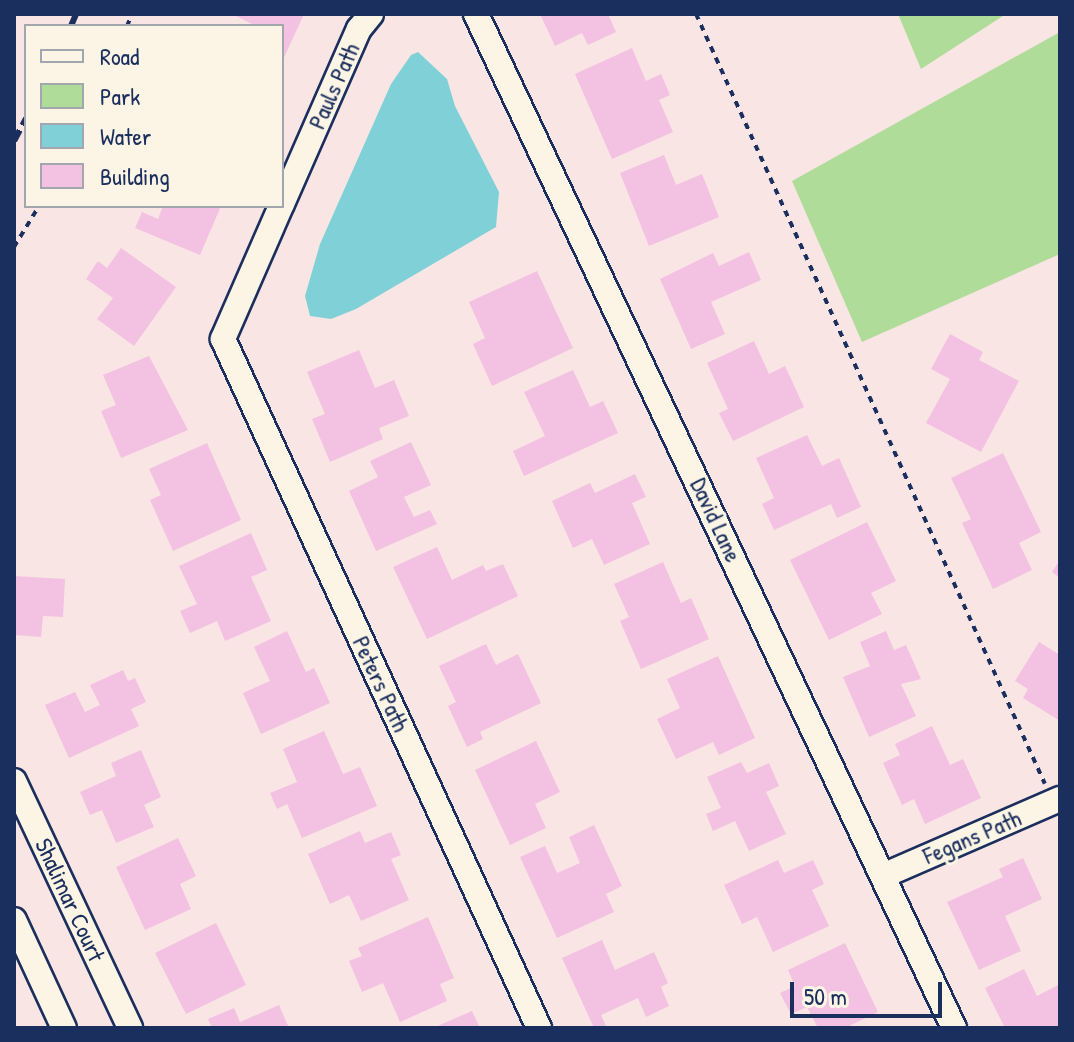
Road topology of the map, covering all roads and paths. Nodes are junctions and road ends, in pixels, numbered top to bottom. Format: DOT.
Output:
graph roads {
  1 [pos="371,14"];
  2 [pos="476,14"];
  3 [pos="696,14"];
  4 [pos="284,200"];
  5 [pos="38,208"];
  6 [pos="281,208"];
  7 [pos="14,247"];
  8 [pos="223,339"];
  9 [pos="14,781"];
  10 [pos="1057,800"];
  11 [pos="885,875"];
  12 [pos="14,920"];
  13 [pos="121,1025"];
  14 [pos="64,1028"];
  15 [pos="539,1028"];
  16 [pos="954,1028"];
  1 -- 4 [label="street, Pauls Path"];
  2 -- 11 [label="street, David Lane"];
  3 -- 10 [label="path"];
  5 -- 7 [label="path"];
  6 -- 8 [label="street, Pauls Path"];
  8 -- 15 [label="street, Peters Path"];
  9 -- 13 [label="street, Shalimar Court"];
  10 -- 11 [label="street, Fegans Path"];
  11 -- 16 [label="street, David Lane"];
  12 -- 14 [label="street"];
}
